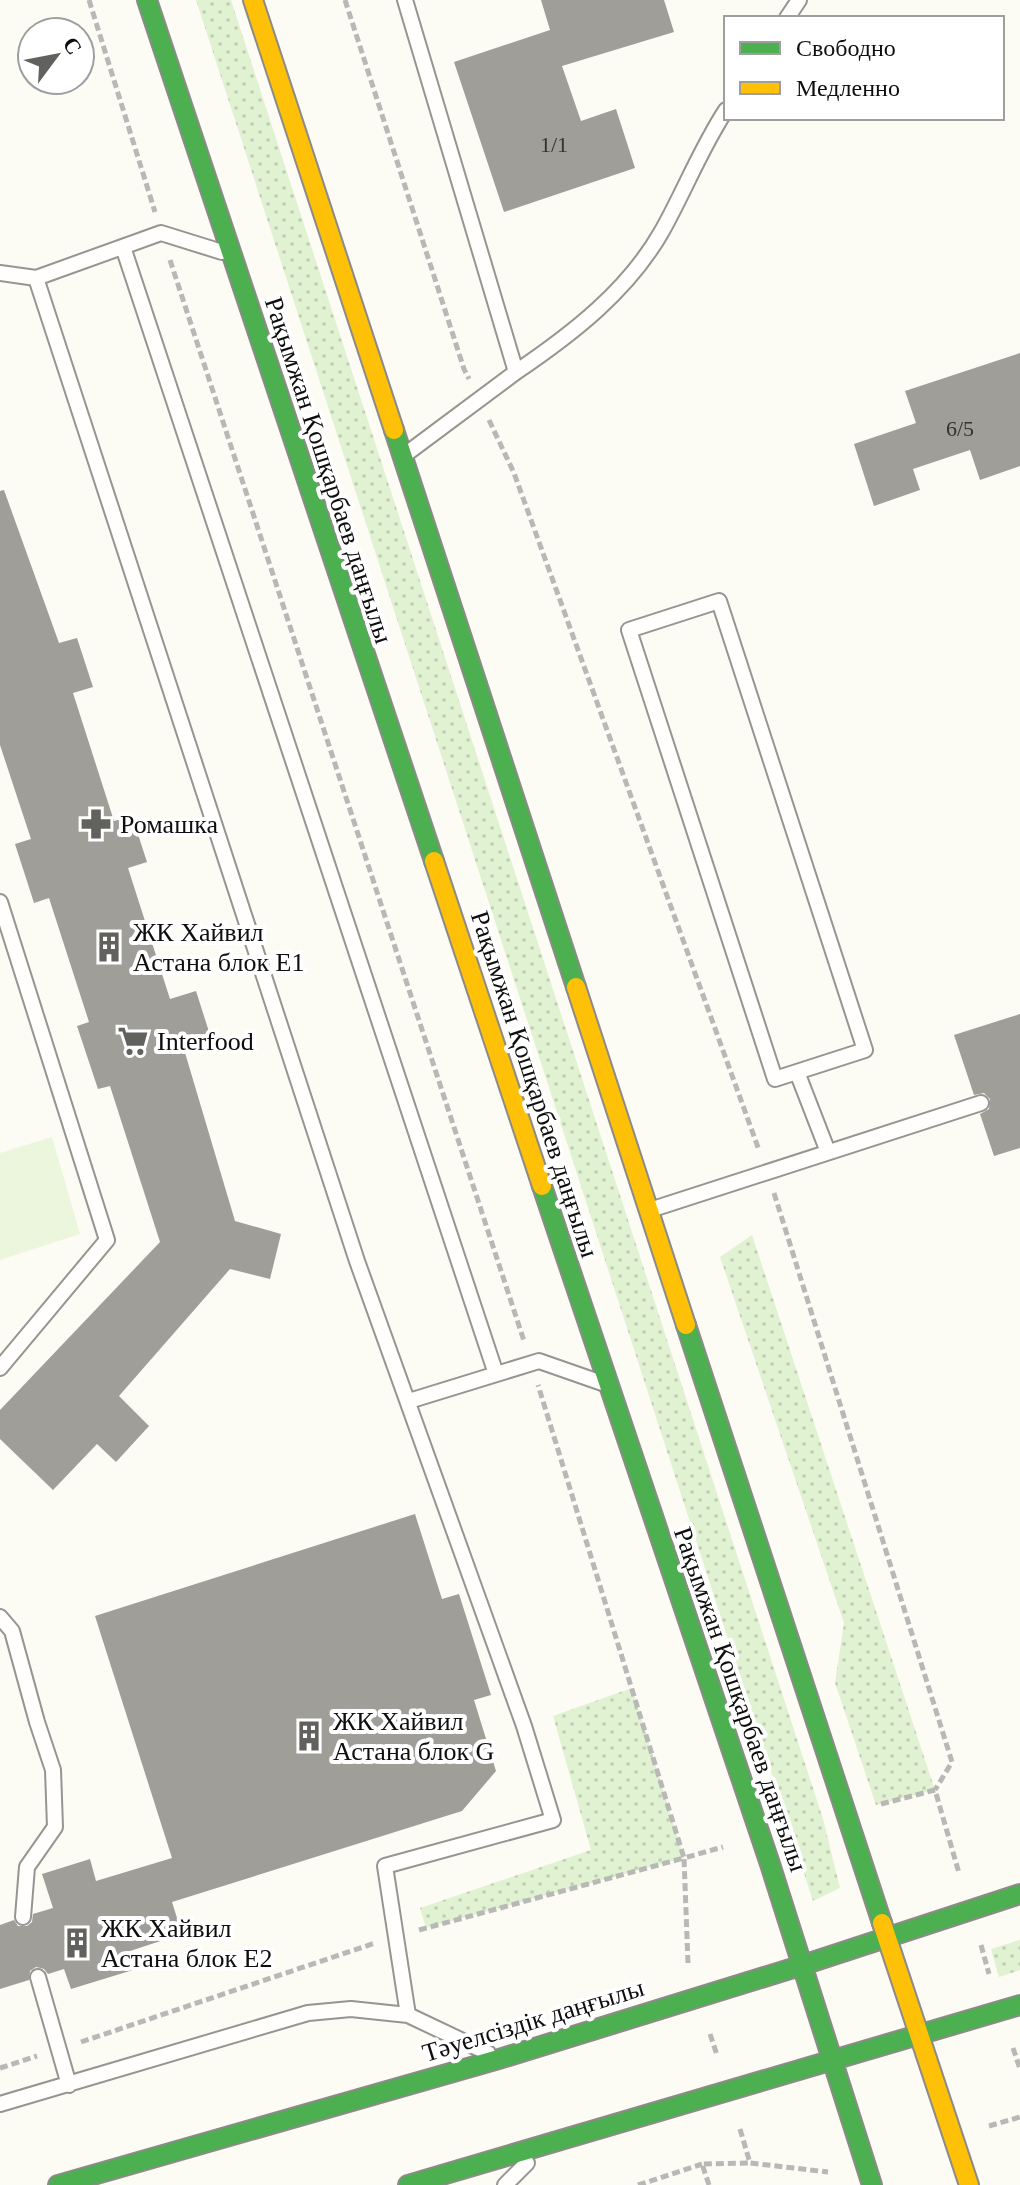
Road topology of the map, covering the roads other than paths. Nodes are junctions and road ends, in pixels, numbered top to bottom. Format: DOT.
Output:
graph roads {
  1 [pos="147,0"];
  2 [pos="253,0"];
  3 [pos="405,0"];
  4 [pos="724,114"];
  5 [pos="123,247"];
  6 [pos="230,254"];
  7 [pos="0,273"];
  8 [pos="36,278"];
  9 [pos="516,372"];
  10 [pos="402,457"];
  11 [pos="0,902"];
  12 [pos="797,1072"];
  13 [pos="981,1103"];
  14 [pos="828,1152"];
  15 [pos="649,1210"];
  16 [pos="0,1368"];
  17 [pos="496,1374"];
  18 [pos="608,1385"];
  19 [pos="409,1401"];
  20 [pos="0,1617"];
  21 [pos="1020,1894"];
  22 [pos="23,1917"];
  23 [pos="886,1937"];
  24 [pos="803,1965"];
  25 [pos="38,1977"];
  26 [pos="1020,2005"];
  27 [pos="408,2015"];
  28 [pos="920,2035"];
  29 [pos="499,2059"];
  30 [pos="833,2062"];
  31 [pos="69,2085"];
  32 [pos="0,2104"];
  33 [pos="547,2143"];
  34 [pos="58,2185"];
  35 [pos="408,2185"];
  36 [pos="505,2185"];
  37 [pos="872,2185"];
  38 [pos="969,2185"];
  1 -- 6 [label="main road, Рақымжан Қошқарбаев даңғылы"];
  2 -- 10 [label="main road"];
  3 -- 9 [label="lane"];
  4 -- 9 [label="lane"];
  5 -- 6 [label="lane"];
  5 -- 8 [label="lane"];
  5 -- 17 [label="lane"];
  6 -- 18 [label="main road, Рақымжан Қошқарбаев даңғылы"];
  7 -- 8 [label="lane"];
  8 -- 19 [label="lane"];
  9 -- 10 [label="lane"];
  10 -- 15 [label="main road"];
  11 -- 16 [label="lane"];
  12 -- 12 [label="lane"];
  12 -- 14 [label="lane"];
  13 -- 14 [label="lane"];
  14 -- 15 [label="lane"];
  15 -- 23 [label="main road"];
  17 -- 18 [label="lane"];
  17 -- 19 [label="lane"];
  18 -- 24 [label="main road, Рақымжан Қошқарбаев даңғылы"];
  19 -- 27 [label="lane"];
  20 -- 22 [label="lane"];
  21 -- 23 [label="main road, Тәуелсіздік даңғылы"];
  23 -- 24 [label="main road, Тәуелсіздік даңғылы"];
  23 -- 28 [label="main road"];
  24 -- 29 [label="main road, Тәуелсіздік даңғылы"];
  24 -- 30 [label="main road, Рақымжан Қошқарбаев даңғылы"];
  25 -- 31 [label="lane"];
  26 -- 28 [label="main road"];
  27 -- 29 [label="lane"];
  27 -- 31 [label="lane"];
  28 -- 30 [label="main road"];
  28 -- 38 [label="main road"];
  29 -- 34 [label="main road, Тәуелсіздік даңғылы"];
  30 -- 33 [label="main road"];
  30 -- 37 [label="main road, Рақымжан Қошқарбаев даңғылы"];
  31 -- 32 [label="lane"];
  33 -- 35 [label="main road"];
  33 -- 36 [label="lane"];
}
